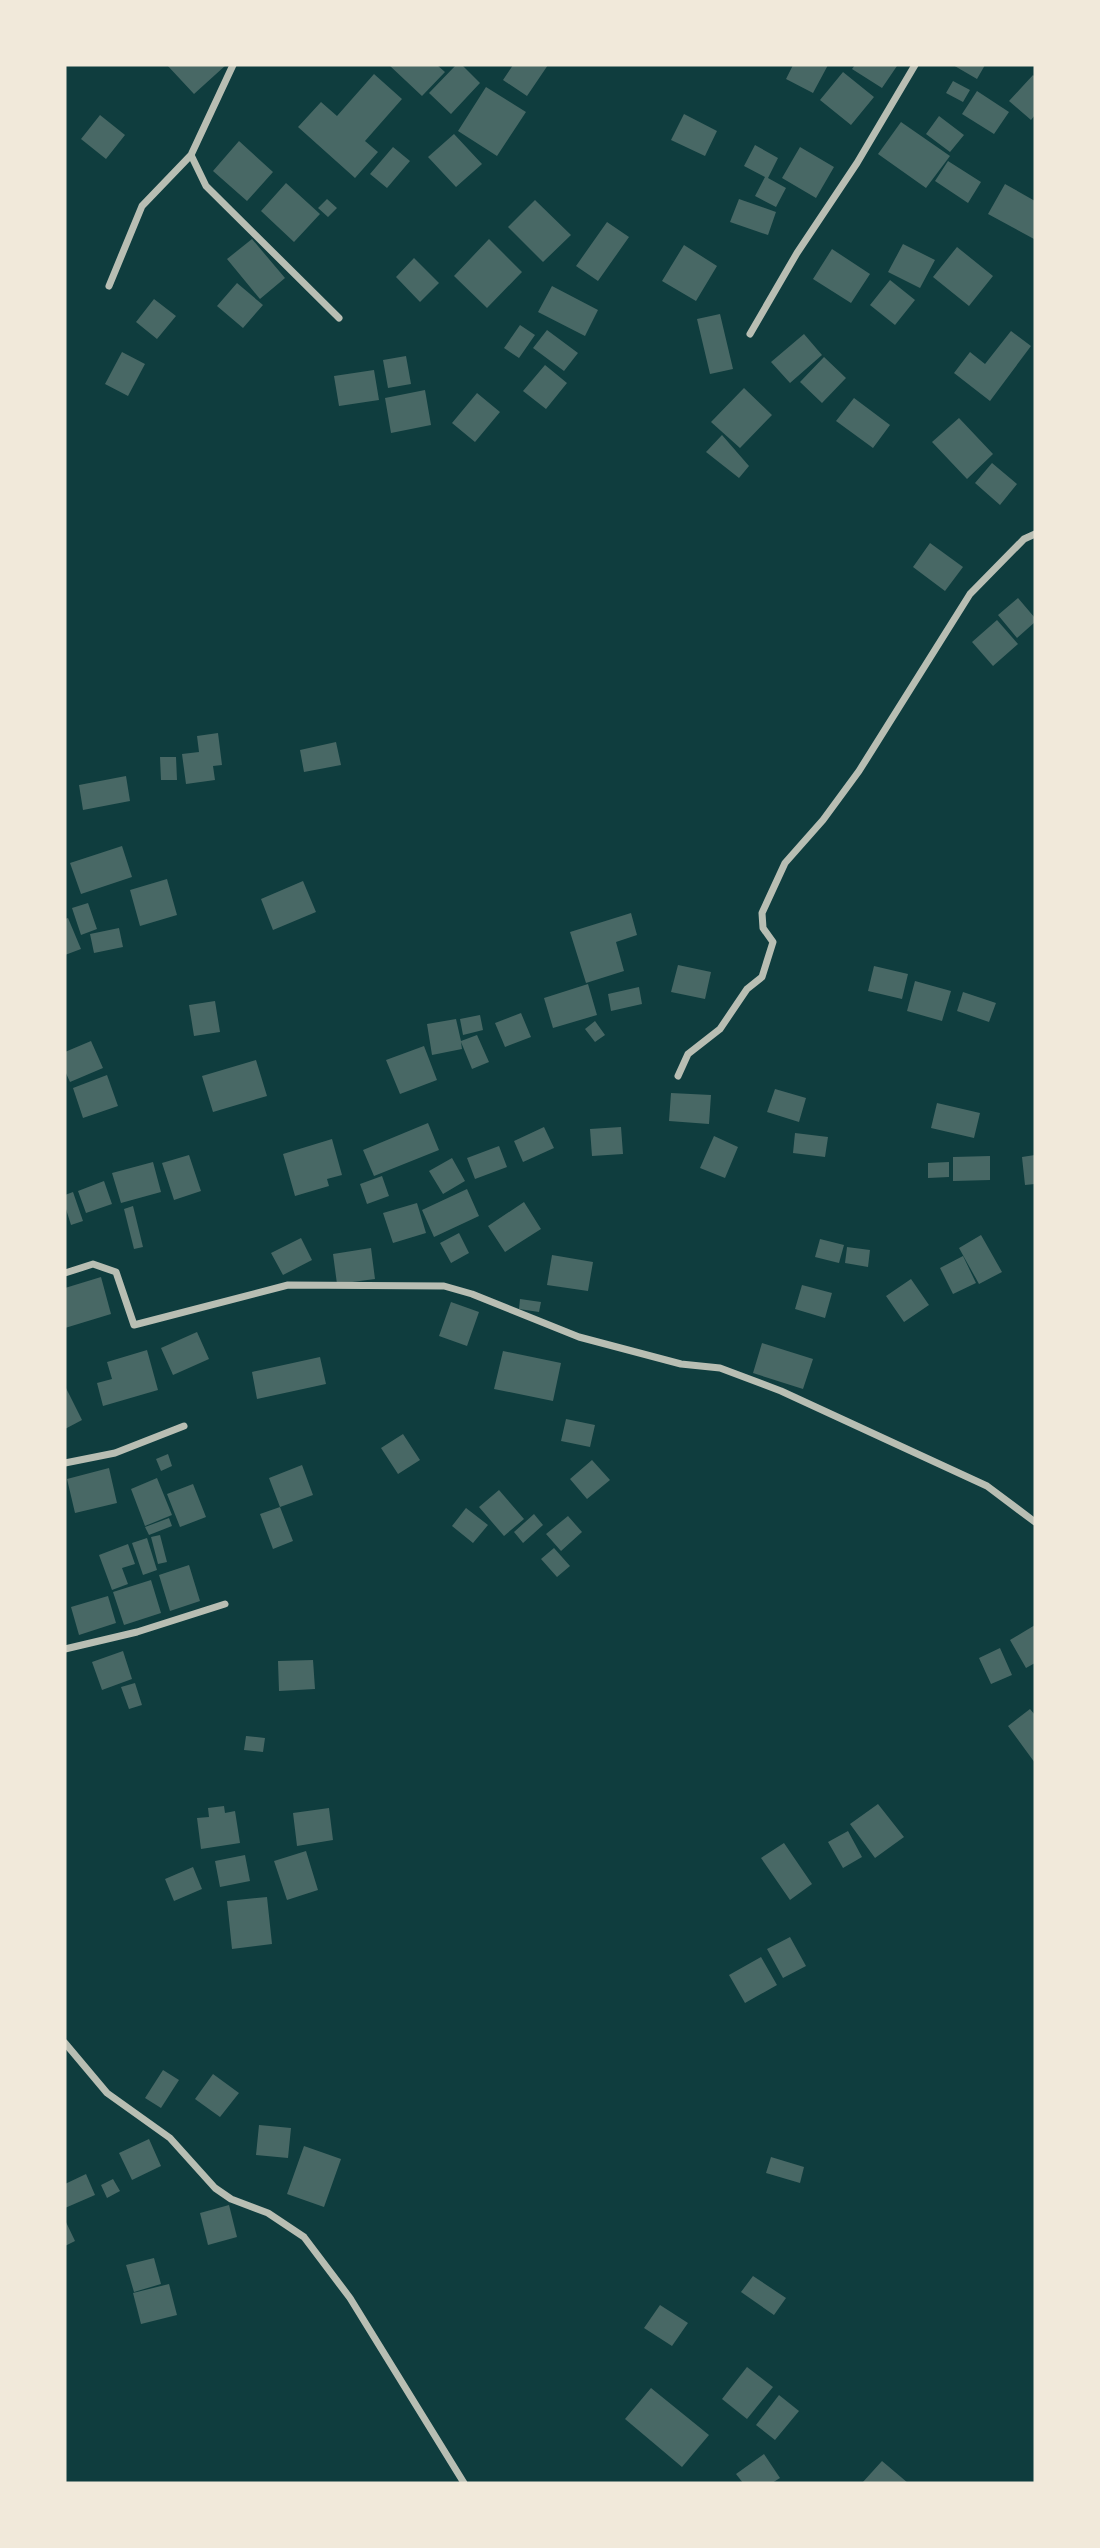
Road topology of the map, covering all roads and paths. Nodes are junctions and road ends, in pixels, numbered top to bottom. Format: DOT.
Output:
graph roads {
  1 [pos="233,65"];
  2 [pos="915,65"];
  3 [pos="191,155"];
  4 [pos="109,286"];
  5 [pos="339,318"];
  6 [pos="750,334"];
  7 [pos="1035,534"];
  8 [pos="678,1076"];
  9 [pos="65,1273"];
  10 [pos="184,1426"];
  11 [pos="65,1463"];
  12 [pos="1035,1521"];
  13 [pos="225,1604"];
  14 [pos="65,1649"];
  15 [pos="65,2043"];
  16 [pos="464,2483"];
  1 -- 3 [label="street"];
  2 -- 6 [label="street"];
  3 -- 4 [label="street"];
  3 -- 5 [label="street"];
  7 -- 8 [label="street"];
  9 -- 12 [label="street"];
  10 -- 11 [label="street"];
  13 -- 14 [label="street"];
  15 -- 16 [label="street"];
}
